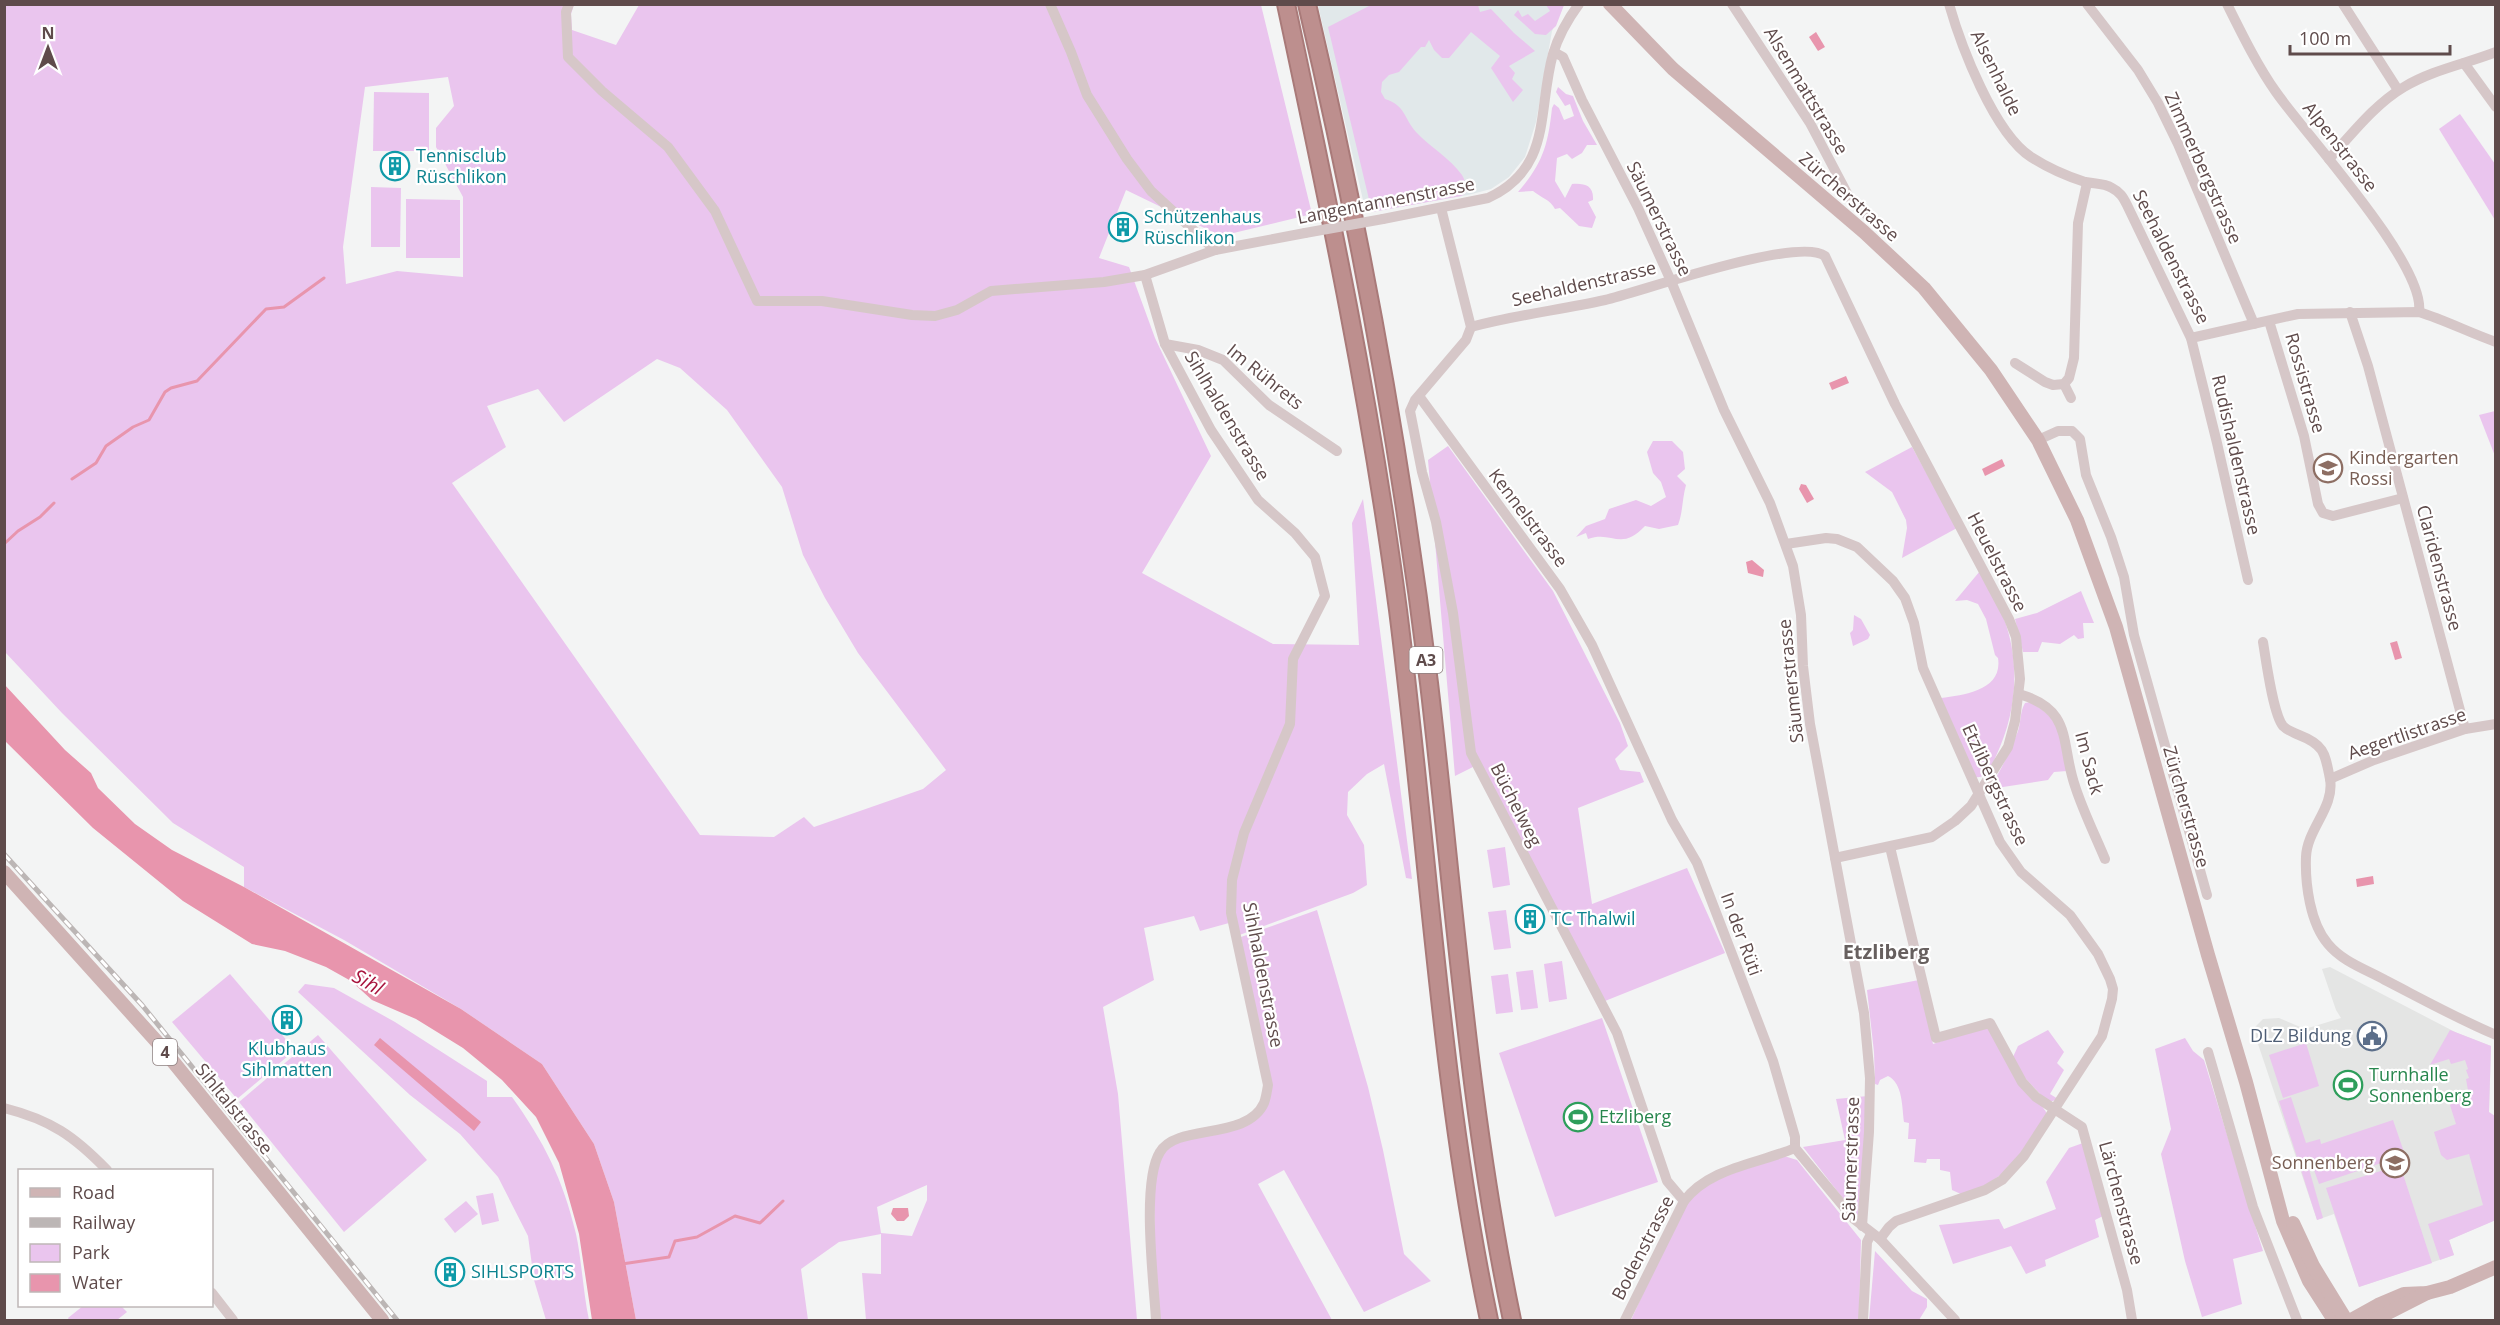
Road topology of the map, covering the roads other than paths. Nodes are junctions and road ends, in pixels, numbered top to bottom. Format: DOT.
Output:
graph roads {
  1 [pos="568,4"];
  2 [pos="1050,4"];
  3 [pos="1275,4"];
  4 [pos="1286,4"];
  5 [pos="1307,4"];
  6 [pos="1579,4"];
  7 [pos="1610,4"];
  8 [pos="1732,4"];
  9 [pos="1949,4"];
  10 [pos="2087,4"];
  11 [pos="2227,4"];
  12 [pos="2343,4"];
  13 [pos="1554,52"];
  14 [pos="2496,52"];
  15 [pos="2464,63"];
  16 [pos="1304,88"];
  17 [pos="2398,90"];
  18 [pos="2496,106"];
  19 [pos="2330,159"];
  20 [pos="2087,183"];
  21 [pos="1441,208"];
  22 [pos="1874,219"];
  23 [pos="1215,250"];
  24 [pos="1833,272"];
  25 [pos="1144,274"];
  26 [pos="1671,281"];
  27 [pos="2350,312"];
  28 [pos="2419,312"];
  29 [pos="2269,321"];
  30 [pos="2253,324"];
  31 [pos="1471,327"];
  32 [pos="2191,338"];
  33 [pos="2496,342"];
  34 [pos="1165,344"];
  35 [pos="2015,363"];
  36 [pos="2064,384"];
  37 [pos="1419,396"];
  38 [pos="2071,398"];
  39 [pos="2038,440"];
  40 [pos="1338,451"];
  41 [pos="2403,498"];
  42 [pos="1786,544"];
  43 [pos="2248,580"];
  44 [pos="2263,642"];
  45 [pos="2019,694"];
  46 [pos="2496,724"];
  47 [pos="2464,729"];
  48 [pos="1634,739"];
  49 [pos="2330,779"];
  50 [pos="1978,793"];
  51 [pos="1890,847"];
  52 [pos="1835,858"];
  53 [pos="2105,859"];
  54 [pos="4,872"];
  55 [pos="2207,895"];
  56 [pos="2496,1035"];
  57 [pos="2208,1052"];
  58 [pos="4,1108"];
  59 [pos="2054,1110"];
  60 [pos="1795,1148"];
  61 [pos="106,1169"];
  62 [pos="2277,1192"];
  63 [pos="1684,1201"];
  64 [pos="1862,1226"];
  65 [pos="1876,1237"];
  66 [pos="2496,1267"];
  67 [pos="2427,1293"];
  68 [pos="213,1294"];
  69 [pos="233,1320"];
  70 [pos="382,1320"];
  71 [pos="1156,1320"];
  72 [pos="1489,1320"];
  73 [pos="1512,1320"];
  74 [pos="1625,1320"];
  75 [pos="1863,1320"];
  76 [pos="1955,1320"];
  77 [pos="2132,1320"];
  78 [pos="2297,1320"];
  79 [pos="2334,1320"];
  80 [pos="2346,1320"];
  81 [pos="2351,1320"];
  82 [pos="2374,1320"];
  1 -- 25 [label="street, Langentannenstrasse"];
  2 -- 23 [label="street"];
  3 -- 16 [label="highway"];
  4 -- 16 [label="highway, A3"];
  5 -- 73 [label="highway, A3"];
  6 -- 13 [label="street, Langentannenstrasse"];
  7 -- 39 [label="main road, Zürcherstrasse"];
  8 -- 22 [label="street, Alsenmattstrasse"];
  9 -- 20 [label="street, Alsenhalde"];
  10 -- 30 [label="street, Zimmerbergstrasse"];
  11 -- 19 [label="street, Alpenstrasse"];
  12 -- 17 [label="street"];
  13 -- 21 [label="street, Langentannenstrasse"];
  13 -- 26 [label="street, Säumerstrasse"];
  14 -- 15 [label="street"];
  15 -- 17 [label="street"];
  15 -- 18 [label="street"];
  16 -- 72 [label="highway, A3"];
  17 -- 19 [label="street"];
  19 -- 28 [label="street, Alpenstrasse"];
  20 -- 32 [label="street, Seehaldenstrasse"];
  20 -- 36 [label="street"];
  21 -- 23 [label="street, Langentannenstrasse, bridge"];
  21 -- 31 [label="street"];
  23 -- 25 [label="street, Langentannenstrasse"];
  24 -- 26 [label="street, Seehaldenstrasse"];
  24 -- 45 [label="street, Heuelstrasse"];
  25 -- 34 [label="street, Sihlhaldenstrasse"];
  26 -- 31 [label="street, Seehaldenstrasse"];
  26 -- 42 [label="street, Säumerstrasse"];
  27 -- 28 [label="street, Seehaldenstrasse"];
  27 -- 29 [label="street, Seehaldenstrasse"];
  27 -- 41 [label="street, Claridenstrasse"];
  28 -- 33 [label="street, Seehaldenstrasse"];
  29 -- 30 [label="street, Seehaldenstrasse"];
  29 -- 41 [label="street, Rossistrasse"];
  30 -- 32 [label="street, Seehaldenstrasse"];
  31 -- 37 [label="street"];
  32 -- 43 [label="street, Rudishaldenstrasse"];
  34 -- 40 [label="street, Im Rührets"];
  34 -- 71 [label="street, Sihlhaldenstrasse"];
  35 -- 36 [label="street"];
  36 -- 38 [label="street"];
  37 -- 48 [label="street, Kennelstrasse"];
  37 -- 63 [label="street, Büchelweg"];
  39 -- 55 [label="street, Zürcherstrasse"];
  39 -- 62 [label="main road, Zürcherstrasse"];
  41 -- 47 [label="street, Claridenstrasse"];
  42 -- 50 [label="street, Etzlibergstrasse"];
  42 -- 52 [label="street, Säumerstrasse"];
  44 -- 49 [label="street"];
  45 -- 50 [label="street, Heuelstrasse"];
  45 -- 53 [label="street, Im Sack"];
  46 -- 47 [label="street, Aegertlistrasse"];
  47 -- 49 [label="street, Aegertlistrasse"];
  48 -- 60 [label="street, In der Rüti"];
  49 -- 56 [label="street"];
  50 -- 51 [label="street, Heuelstrasse"];
  50 -- 59 [label="street, Etzlibergstrasse"];
  51 -- 52 [label="street, Heuelstrasse"];
  51 -- 59 [label="street, Lärchenstrasse"];
  52 -- 64 [label="street, Säumerstrasse"];
  54 -- 70 [label="main road, Sihltalstrasse / 4"];
  57 -- 78 [label="street"];
  58 -- 61 [label="street"];
  59 -- 65 [label="street, Etzlibergstrasse"];
  59 -- 77 [label="street, Lärchenstrasse"];
  60 -- 63 [label="street, Bodenstrasse"];
  60 -- 64 [label="street"];
  62 -- 79 [label="main road, Zürcherstrasse"];
  62 -- 80 [label="main road, Zürcherstrasse"];
  63 -- 74 [label="street, Bodenstrasse"];
  64 -- 65 [label="street, Säumerstrasse"];
  65 -- 75 [label="street"];
  65 -- 76 [label="street, Säumerstrasse"];
  66 -- 67 [label="main road"];
  67 -- 81 [label="main road"];
  67 -- 82 [label="main road"];
  68 -- 69 [label="street"];
}
